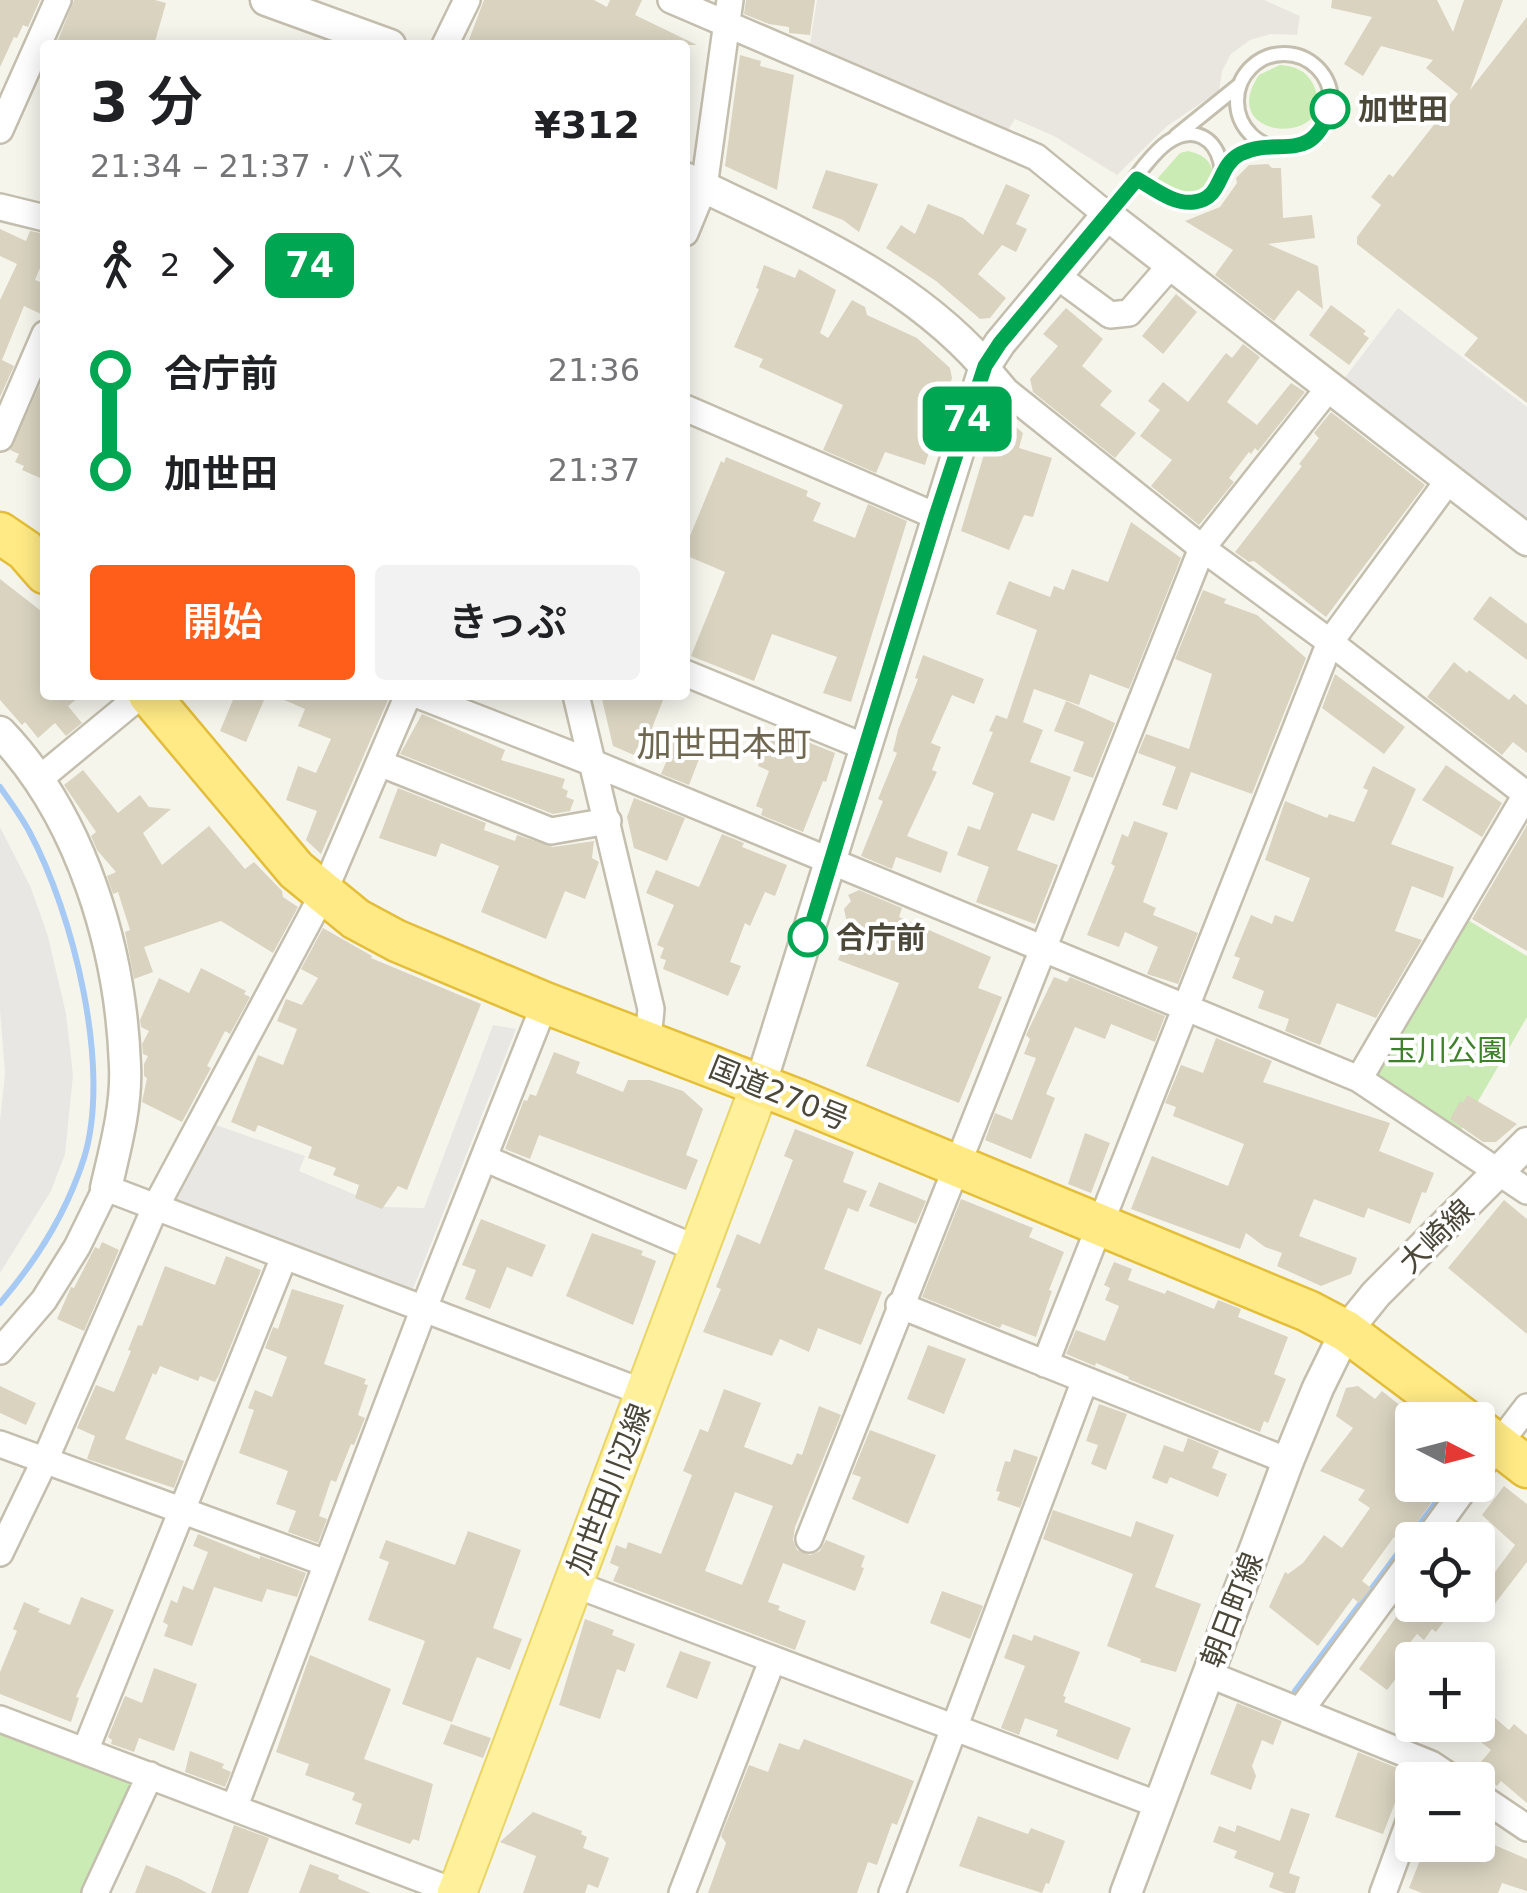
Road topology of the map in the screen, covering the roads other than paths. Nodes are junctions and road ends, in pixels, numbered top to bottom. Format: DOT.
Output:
graph roads {
  1 [pos="58,0"];
  2 [pos="266,0"];
  3 [pos="466,0"];
  4 [pos="671,0"];
  5 [pos="730,0"];
  6 [pos="726,26"];
  7 [pos="40,40"];
  8 [pos="40,40"];
  9 [pos="376,40"];
  10 [pos="448,40"];
  11 [pos="1238,86"];
  12 [pos="0,130"];
  13 [pos="1170,140"];
  14 [pos="1270,146"];
  15 [pos="1223,167"];
  16 [pos="1137,179"];
  17 [pos="695,183"];
  18 [pos="0,207"];
  19 [pos="690,208"];
  20 [pos="1107,215"];
  21 [pos="40,217"];
  22 [pos="1170,266"];
  23 [pos="1057,276"];
  24 [pos="40,346"];
  25 [pos="985,366"];
  26 [pos="1328,389"];
  27 [pos="690,410"];
  28 [pos="0,438"];
  29 [pos="1448,481"];
  30 [pos="936,516"];
  31 [pos="0,533"];
  32 [pos="1527,540"];
  33 [pos="1202,548"];
  34 [pos="40,568"];
  35 [pos="1330,642"];
  36 [pos="690,676"];
  37 [pos="134,700"];
  38 [pos="153,700"];
  39 [pos="406,700"];
  40 [pos="431,700"];
  41 [pos="577,700"];
  42 [pos="0,732"];
  43 [pos="866,747"];
  44 [pos="379,763"];
  45 [pos="592,763"];
  46 [pos="38,780"];
  47 [pos="1527,794"];
  48 [pos="608,821"];
  49 [pos="831,863"];
  50 [pos="323,894"];
  51 [pos="1043,946"];
  52 [pos="545,1003"];
  53 [pos="1187,1005"];
  54 [pos="648,1040"];
  55 [pos="1360,1079"];
  56 [pos="760,1086"];
  57 [pos="1527,1143"];
  58 [pos="484,1158"];
  59 [pos="955,1166"];
  60 [pos="1501,1172"];
  61 [pos="106,1188"];
  62 [pos="1527,1191"];
  63 [pos="156,1208"];
  64 [pos="1100,1226"];
  65 [pos="700,1250"];
  66 [pos="284,1257"];
  67 [pos="899,1305"];
  68 [pos="424,1308"];
  69 [pos="1346,1331"];
  70 [pos="0,1350"];
  71 [pos="1045,1364"];
  72 [pos="1086,1380"];
  73 [pos="645,1393"];
  74 [pos="1441,1402"];
  75 [pos="1527,1406"];
  76 [pos="0,1444"];
  77 [pos="1495,1453"];
  78 [pos="45,1460"];
  79 [pos="1288,1461"];
  80 [pos="1455,1502"];
  81 [pos="182,1509"];
  82 [pos="1440,1522"];
  83 [pos="809,1538"];
  84 [pos="0,1553"];
  85 [pos="326,1563"];
  86 [pos="1395,1582"];
  87 [pos="574,1584"];
  88 [pos="772,1661"];
  89 [pos="1208,1674"];
  90 [pos="1300,1711"];
  91 [pos="0,1719"];
  92 [pos="955,1728"];
  93 [pos="84,1751"];
  94 [pos="1407,1762"];
  95 [pos="150,1774"];
  96 [pos="235,1806"];
  97 [pos="1159,1806"];
  98 [pos="1495,1806"];
  99 [pos="1527,1828"];
  100 [pos="1395,1860"];
  101 [pos="95,1893"];
  102 [pos="458,1893"];
  103 [pos="682,1893"];
  104 [pos="892,1893"];
  105 [pos="1126,1893"];
  106 [pos="1383,1893"];
  1 -- 8 [label="street"];
  2 -- 9 [label="street"];
  3 -- 10 [label="street"];
  4 -- 6 [label="street"];
  5 -- 6 [label="street"];
  6 -- 17 [label="street"];
  6 -- 20 [label="street"];
  7 -- 12 [label="street"];
  11 -- 13 [label="lane"];
  11 -- 14 [label="lane"];
  11 -- 14 [label="lane"];
  13 -- 15 [label="lane"];
  13 -- 16 [label="lane"];
  14 -- 15 [label="lane"];
  15 -- 16 [label="lane"];
  16 -- 20 [label="lane"];
  17 -- 19 [label="street"];
  17 -- 25 [label="street"];
  18 -- 21 [label="street"];
  20 -- 22 [label="street"];
  20 -- 23 [label="street"];
  22 -- 23 [label="street"];
  22 -- 26 [label="street"];
  23 -- 25 [label="street"];
  24 -- 28 [label="street"];
  25 -- 30 [label="street"];
  25 -- 33 [label="street"];
  26 -- 29 [label="street"];
  26 -- 33 [label="street"];
  27 -- 30 [label="street"];
  29 -- 32 [label="street"];
  29 -- 35 [label="street"];
  30 -- 43 [label="street"];
  31 -- 34 [label="highway"];
  33 -- 35 [label="street"];
  33 -- 51 [label="street"];
  35 -- 47 [label="street"];
  35 -- 53 [label="street"];
  36 -- 43 [label="street"];
  37 -- 46 [label="street"];
  38 -- 50 [label="highway, 国道270号"];
  39 -- 44 [label="street"];
  40 -- 45 [label="street"];
  41 -- 45 [label="street"];
  42 -- 46 [label="street"];
  43 -- 49 [label="street"];
  44 -- 48 [label="street"];
  44 -- 50 [label="street"];
  45 -- 48 [label="street"];
  45 -- 49 [label="street"];
  46 -- 61 [label="street"];
  47 -- 55 [label="street"];
  48 -- 54 [label="street"];
  49 -- 51 [label="street"];
  49 -- 56 [label="street"];
  50 -- 52 [label="highway, 国道270号"];
  50 -- 63 [label="street"];
  51 -- 53 [label="street"];
  51 -- 59 [label="street"];
  52 -- 54 [label="highway, 国道270号"];
  52 -- 58 [label="street"];
  53 -- 55 [label="street"];
  53 -- 64 [label="street"];
  54 -- 56 [label="highway, 国道270号"];
  55 -- 60 [label="street"];
  56 -- 59 [label="highway, 国道270号"];
  56 -- 65 [label="main road, 加世田川辺線"];
  57 -- 60 [label="street, 大崎線"];
  58 -- 65 [label="street"];
  58 -- 68 [label="street"];
  59 -- 64 [label="highway, 国道270号"];
  59 -- 67 [label="street"];
  60 -- 62 [label="street"];
  60 -- 69 [label="street, 大崎線"];
  61 -- 63 [label="street"];
  61 -- 70 [label="street"];
  63 -- 66 [label="street"];
  63 -- 78 [label="street"];
  64 -- 69 [label="highway, 国道270号"];
  64 -- 71 [label="street"];
  65 -- 73 [label="main road, 加世田川辺線"];
  66 -- 68 [label="street"];
  66 -- 81 [label="street"];
  67 -- 71 [label="street"];
  67 -- 83 [label="street"];
  68 -- 73 [label="street"];
  68 -- 85 [label="street"];
  69 -- 74 [label="highway, 国道270号"];
  69 -- 79 [label="street, 朝日町線"];
  71 -- 72 [label="street"];
  72 -- 79 [label="street"];
  72 -- 92 [label="street"];
  73 -- 87 [label="main road, 加世田川辺線"];
  75 -- 77 [label="street"];
  76 -- 78 [label="street"];
  78 -- 81 [label="street"];
  78 -- 84 [label="street"];
  79 -- 89 [label="street, 朝日町線"];
  80 -- 82 [label="street"];
  81 -- 85 [label="street"];
  81 -- 93 [label="street"];
  85 -- 96 [label="street"];
  86 -- 90 [label="street"];
  87 -- 88 [label="street"];
  87 -- 102 [label="main road, 加世田川辺線"];
  88 -- 92 [label="street"];
  88 -- 103 [label="street"];
  89 -- 90 [label="street"];
  89 -- 97 [label="street, 朝日町線"];
  90 -- 94 [label="street"];
  91 -- 93 [label="street"];
  92 -- 97 [label="street"];
  92 -- 104 [label="street"];
  93 -- 95 [label="street"];
  95 -- 96 [label="street"];
  95 -- 101 [label="street"];
  96 -- 102 [label="street"];
  97 -- 105 [label="street, 朝日町線"];
  98 -- 99 [label="street"];
  100 -- 106 [label="street"];
}
